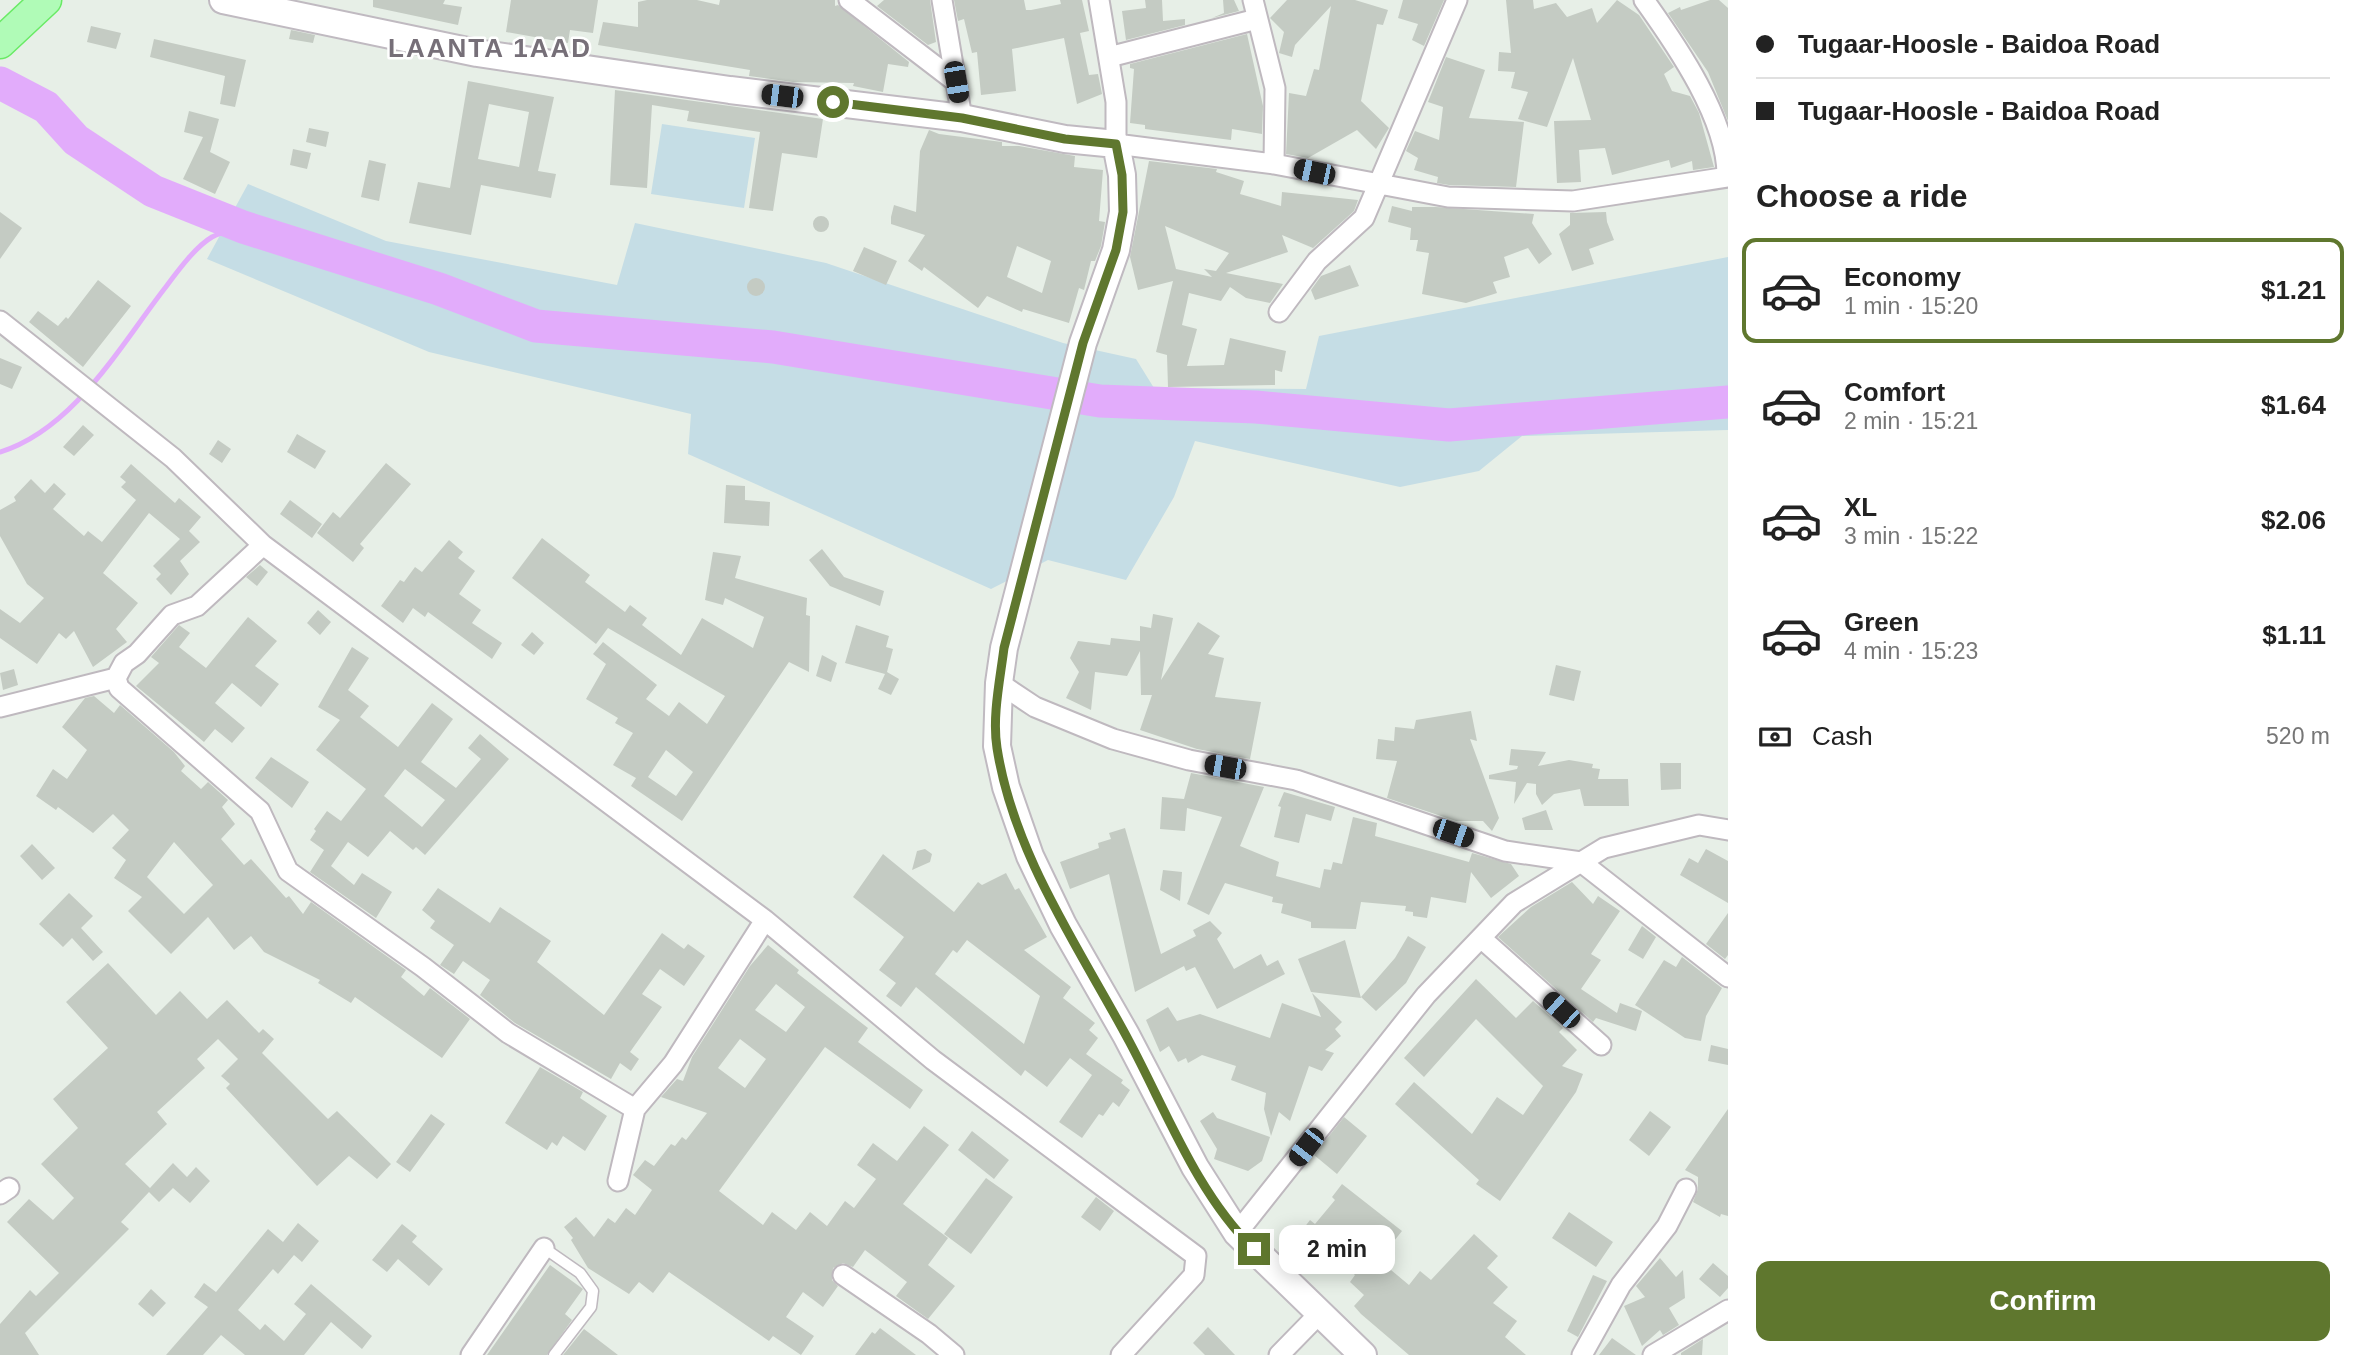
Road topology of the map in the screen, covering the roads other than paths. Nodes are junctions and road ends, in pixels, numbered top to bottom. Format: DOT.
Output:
graph roads {
  1 [pos="46,0"];
  2 [pos="223,0"];
  3 [pos="849,0"];
  4 [pos="942,0"];
  5 [pos="1099,0"];
  6 [pos="1457,0"];
  7 [pos="1644,0"];
  8 [pos="1255,9"];
  9 [pos="0,43"];
  10 [pos="1109,57"];
  11 [pos="956,82"];
  12 [pos="962,118"];
  13 [pos="1116,144"];
  14 [pos="1275,164"];
  15 [pos="1727,177"];
  16 [pos="1379,185"];
  17 [pos="1279,312"];
  18 [pos="0,321"];
  19 [pos="263,545"];
  20 [pos="116,678"];
  21 [pos="999,683"];
  22 [pos="0,707"];
  23 [pos="1728,830"];
  24 [pos="1581,862"];
  25 [pos="765,920"];
  26 [pos="1481,938"];
  27 [pos="1728,977"];
  28 [pos="1601,1045"];
  29 [pos="635,1109"];
  30 [pos="618,1181"];
  31 [pos="1686,1189"];
  32 [pos="1237,1233"];
  33 [pos="544,1248"];
  34 [pos="843,1275"];
  35 [pos="1728,1310"];
  36 [pos="1319,1314"];
  37 [pos="471,1355"];
  38 [pos="554,1355"];
  39 [pos="954,1355"];
  40 [pos="1121,1355"];
  41 [pos="1279,1355"];
  42 [pos="1363,1355"];
  43 [pos="1582,1355"];
  44 [pos="1653,1355"];
  1 -- 9 [label="main road"];
  2 -- 12 [label="main road"];
  3 -- 11 [label="street"];
  4 -- 11 [label="street"];
  5 -- 10 [label="street"];
  6 -- 16 [label="street"];
  7 -- 15 [label="street"];
  8 -- 10 [label="street"];
  8 -- 14 [label="street"];
  10 -- 13 [label="street"];
  11 -- 12 [label="street"];
  12 -- 13 [label="main road"];
  13 -- 14 [label="street"];
  13 -- 21 [label="main road"];
  14 -- 16 [label="street"];
  15 -- 16 [label="street"];
  16 -- 17 [label="street"];
  18 -- 19 [label="street"];
  19 -- 20 [label="street"];
  19 -- 25 [label="street"];
  20 -- 22 [label="street"];
  20 -- 29 [label="street"];
  21 -- 24 [label="street"];
  21 -- 32 [label="main road"];
  23 -- 24 [label="street"];
  24 -- 26 [label="street"];
  24 -- 27 [label="street"];
  25 -- 29 [label="street"];
  25 -- 40 [label="street"];
  26 -- 28 [label="street"];
  26 -- 32 [label="street"];
  29 -- 30 [label="street"];
  31 -- 43 [label="street"];
  32 -- 36 [label="main road"];
  33 -- 37 [label="street"];
  33 -- 38 [label="lane"];
  34 -- 39 [label="street"];
  35 -- 44 [label="street"];
  36 -- 41 [label="street"];
  36 -- 42 [label="main road"];
}
